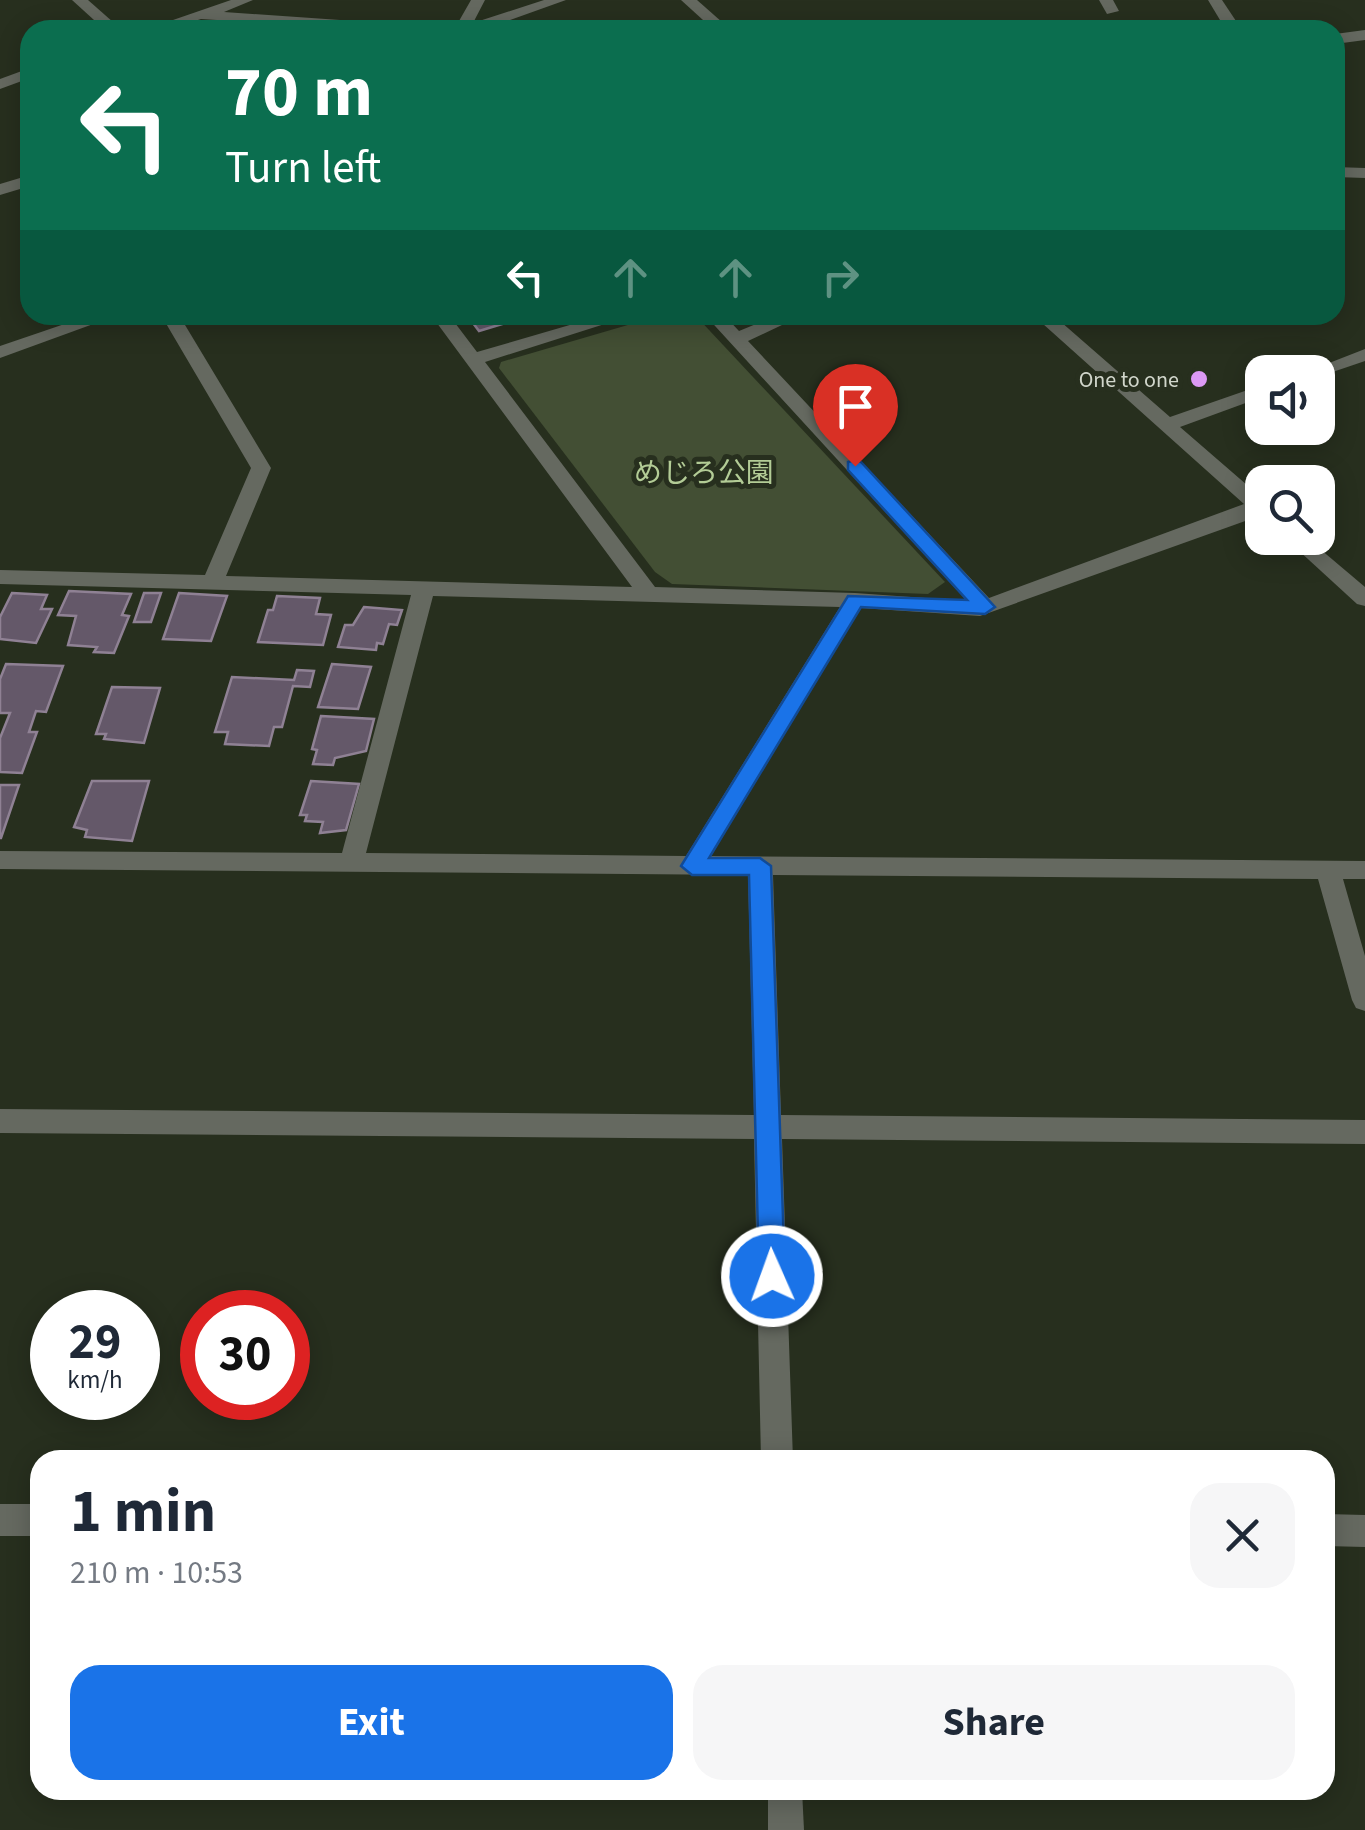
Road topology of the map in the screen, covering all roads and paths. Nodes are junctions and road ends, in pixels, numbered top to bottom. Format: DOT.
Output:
graph roads {
  1 [pos="78,0"];
  2 [pos="246,0"];
  3 [pos="559,0"];
  4 [pos="688,0"];
  5 [pos="201,15"];
  6 [pos="102,20"];
  7 [pos="185,20"];
  8 [pos="283,20"];
  9 [pos="496,20"];
  10 [pos="711,20"];
  11 [pos="80,325"];
  12 [pos="176,325"];
  13 [pos="447,325"];
  14 [pos="590,325"];
  15 [pos="723,325"];
  16 [pos="770,325"];
  17 [pos="1053,325"];
  18 [pos="736,339"];
  19 [pos="0,352"];
  20 [pos="1365,355"];
  21 [pos="473,360"];
  22 [pos="1335,365"];
  23 [pos="1245,397"];
  24 [pos="1166,425"];
  25 [pos="1245,494"];
  26 [pos="1245,514"];
  27 [pos="1314,555"];
  28 [pos="0,577"];
  29 [pos="212,583"];
  30 [pos="424,588"];
  31 [pos="649,594"];
  32 [pos="855,600"];
  33 [pos="1365,600"];
  34 [pos="985,607"];
  35 [pos="0,860"];
  36 [pos="350,864"];
  37 [pos="692,866"];
  38 [pos="760,866"];
  39 [pos="1365,870"];
  40 [pos="1328,871"];
  41 [pos="1365,1000"];
  42 [pos="0,1121"];
  43 [pos="768,1128"];
  44 [pos="1365,1132"];
  45 [pos="776,1450"];
  46 [pos="0,1520"];
  47 [pos="30,1520"];
  48 [pos="1335,1530"];
  49 [pos="1365,1530"];
  50 [pos="785,1800"];
  51 [pos="786,1830"];
  1 -- 6 [label="street"];
  2 -- 5 [label="street"];
  3 -- 9 [label="street"];
  4 -- 10 [label="street"];
  5 -- 7 [label="street"];
  5 -- 8 [label="street"];
  11 -- 19 [label="street"];
  12 -- 29 [label="street"];
  13 -- 21 [label="street"];
  14 -- 21 [label="street"];
  15 -- 18 [label="street"];
  16 -- 18 [label="street"];
  17 -- 24 [label="street"];
  18 -- 34 [label="street"];
  20 -- 22 [label="street"];
  21 -- 31 [label="street"];
  23 -- 24 [label="street"];
  24 -- 25 [label="street"];
  26 -- 34 [label="street"];
  27 -- 33 [label="street"];
  28 -- 29 [label="street"];
  29 -- 30 [label="street"];
  30 -- 31 [label="street"];
  30 -- 36 [label="street"];
  31 -- 32 [label="street"];
  32 -- 34 [label="street"];
  32 -- 37 [label="street"];
  35 -- 36 [label="street"];
  36 -- 37 [label="street"];
  37 -- 38 [label="street"];
  38 -- 40 [label="street"];
  38 -- 43 [label="street"];
  39 -- 40 [label="street"];
  40 -- 41 [label="street"];
  42 -- 43 [label="street"];
  43 -- 44 [label="street"];
  43 -- 45 [label="street"];
  46 -- 47 [label="street"];
  48 -- 49 [label="street"];
  50 -- 51 [label="street"];
}
